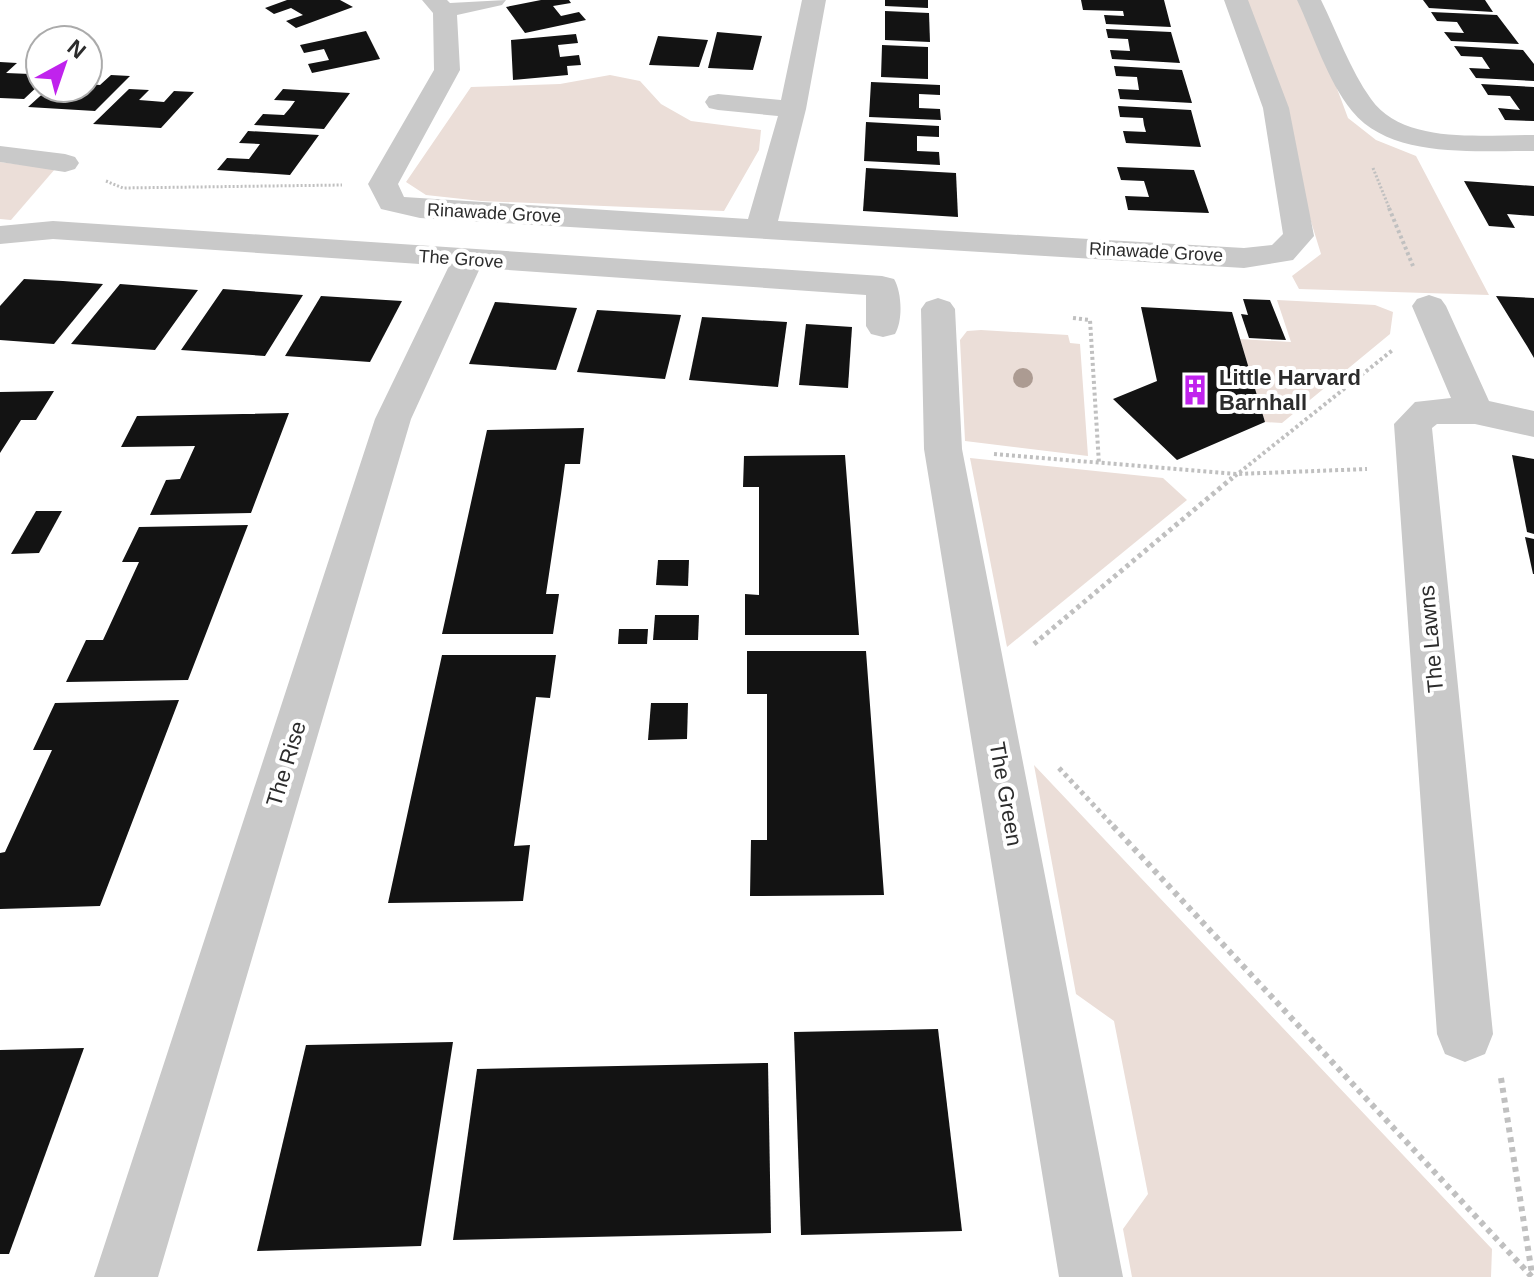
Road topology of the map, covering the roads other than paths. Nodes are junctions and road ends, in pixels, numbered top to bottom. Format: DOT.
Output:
graph roads {
  1 [pos="494,0"];
  2 [pos="814,0"];
  3 [pos="1236,0"];
  4 [pos="1309,0"];
  5 [pos="440,6"];
  6 [pos="718,102"];
  7 [pos="793,109"];
  8 [pos="1534,143"];
  9 [pos="0,154"];
  10 [pos="65,163"];
  11 [pos="761,229"];
  12 [pos="3,237"];
  13 [pos="468,259"];
  14 [pos="1429,306"];
  15 [pos="938,309"];
  16 [pos="883,326"];
  17 [pos="1475,411"];
  18 [pos="1534,424"];
  19 [pos="1465,1034"];
  20 [pos="126,1277"];
  21 [pos="1091,1277"];
  1 -- 5 [label="street"];
  2 -- 7 [label="street"];
  3 -- 11 [label="street, Rinawade Grove"];
  4 -- 8 [label="street"];
  5 -- 11 [label="street, Rinawade Grove"];
  6 -- 7 [label="street"];
  7 -- 11 [label="street"];
  9 -- 10 [label="street"];
  12 -- 13 [label="street, The Grove"];
  13 -- 16 [label="street, The Grove"];
  13 -- 20 [label="street, The Rise"];
  14 -- 17 [label="street"];
  15 -- 21 [label="street, The Green"];
  17 -- 18 [label="street"];
  17 -- 19 [label="street, The Lawns"];
}
